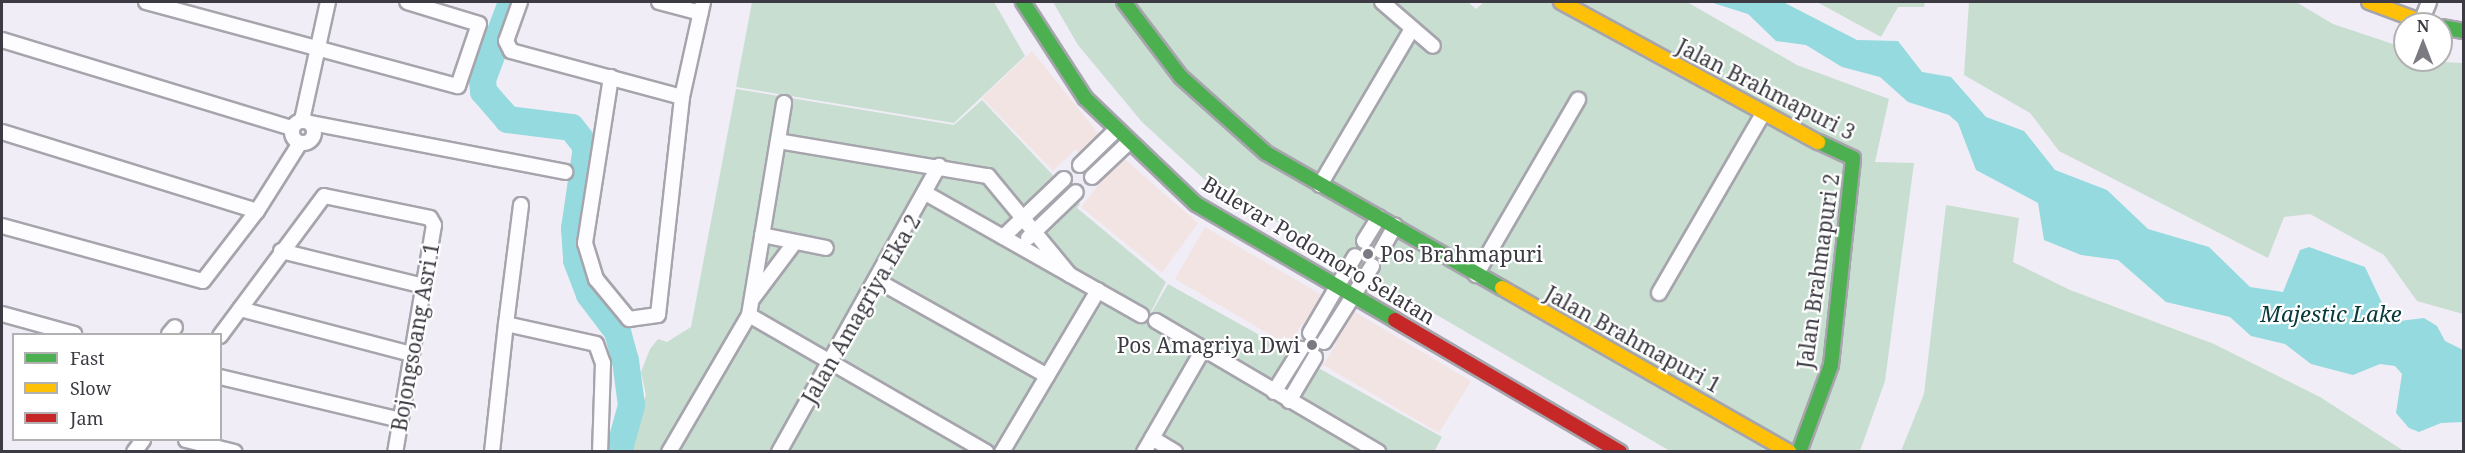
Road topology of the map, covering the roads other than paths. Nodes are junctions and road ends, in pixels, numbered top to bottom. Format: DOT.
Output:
graph roads {
  1 [pos="146,2"];
  2 [pos="328,2"];
  3 [pos="407,2"];
  4 [pos="520,2"];
  5 [pos="660,2"];
  6 [pos="1023,2"];
  7 [pos="1124,2"];
  8 [pos="1382,2"];
  9 [pos="1561,2"];
  10 [pos="2369,2"];
  11 [pos="702,7"];
  12 [pos="2396,12"];
  13 [pos="1412,29"];
  14 [pos="2,39"];
  15 [pos="1433,46"];
  16 [pos="317,51"];
  17 [pos="611,76"];
  18 [pos="682,97"];
  19 [pos="1578,100"];
  20 [pos="784,103"];
  21 [pos="1762,115"];
  22 [pos="302,124"];
  23 [pos="1116,130"];
  24 [pos="2,132"];
  25 [pos="778,141"];
  26 [pos="300,143"];
  27 [pos="1128,143"];
  28 [pos="1854,164"];
  29 [pos="1080,165"];
  30 [pos="939,166"];
  31 [pos="565,172"];
  32 [pos="1092,177"];
  33 [pos="1064,179"];
  34 [pos="1320,185"];
  35 [pos="1076,192"];
  36 [pos="927,194"];
  37 [pos="521,205"];
  38 [pos="257,212"];
  39 [pos="1022,217"];
  40 [pos="1379,217"];
  41 [pos="2,226"];
  42 [pos="1395,226"];
  43 [pos="1033,232"];
  44 [pos="762,235"];
  45 [pos="1003,237"];
  46 [pos="1364,241"];
  47 [pos="795,242"];
  48 [pos="1019,246"];
  49 [pos="826,248"];
  50 [pos="281,251"];
  51 [pos="1380,251"];
  52 [pos="1355,256"];
  53 [pos="1372,266"];
  54 [pos="1070,275"];
  55 [pos="1476,275"];
  56 [pos="878,280"];
  57 [pos="424,286"];
  58 [pos="1338,286"];
  59 [pos="1098,290"];
  60 [pos="1659,293"];
  61 [pos="1354,296"];
  62 [pos="752,299"];
  63 [pos="240,309"];
  64 [pos="2,314"];
  65 [pos="749,315"];
  66 [pos="1141,315"];
  67 [pos="1156,321"];
  68 [pos="506,324"];
  69 [pos="70,333"];
  70 [pos="222,333"];
  71 [pos="1310,333"];
  72 [pos="1324,342"];
  73 [pos="1301,349"];
  74 [pos="1203,350"];
  75 [pos="412,354"];
  76 [pos="1314,357"];
  77 [pos="831,360"];
  78 [pos="1047,376"];
  79 [pos="222,377"];
  80 [pos="1274,392"];
  81 [pos="1289,401"];
  82 [pos="401,420"];
  83 [pos="1152,438"];
  84 [pos="190,441"];
  85 [pos="1372,450"];
  86 [pos="1615,450"];
  87 [pos="235,452"];
  88 [pos="396,452"];
  89 [pos="492,452"];
  90 [pos="600,452"];
  91 [pos="669,452"];
  92 [pos="779,452"];
  93 [pos="986,452"];
  94 [pos="1002,452"];
  95 [pos="1144,452"];
  96 [pos="1175,452"];
  97 [pos="1789,452"];
  98 [pos="1799,452"];
  1 -- 16 [label="street"];
  2 -- 16 [label="street"];
  3 -- 16 [label="street"];
  4 -- 17 [label="street"];
  5 -- 11 [label="street"];
  6 -- 23 [label="street, Bulevar Podomoro Selatan"];
  7 -- 34 [label="street, Jalan Brahmapuri 1"];
  8 -- 13 [label="street"];
  9 -- 21 [label="street, Jalan Brahmapuri 3"];
  10 -- 12 [label="street"];
  11 -- 18 [label="street"];
  13 -- 15 [label="street"];
  13 -- 34 [label="street"];
  14 -- 22 [label="street"];
  16 -- 22 [label="street"];
  17 -- 18 [label="street"];
  17 -- 18 [label="street"];
  19 -- 55 [label="street"];
  20 -- 25 [label="street"];
  21 -- 28 [label="street, Jalan Brahmapuri 3"];
  21 -- 60 [label="street"];
  22 -- 26 [label="street"];
  22 -- 26 [label="street"];
  22 -- 31 [label="street"];
  23 -- 27 [label="street, Bulevar Podomoro Selatan"];
  23 -- 29 [label="street"];
  24 -- 38 [label="street"];
  25 -- 30 [label="street"];
  25 -- 44 [label="street"];
  26 -- 38 [label="street"];
  27 -- 32 [label="street"];
  27 -- 58 [label="street, Bulevar Podomoro Selatan"];
  28 -- 98 [label="street, Jalan Brahmapuri 2"];
  30 -- 36 [label="street, Jalan Amagriya Eka 2"];
  30 -- 39 [label="street"];
  33 -- 39 [label="street"];
  34 -- 40 [label="street, Jalan Brahmapuri 1"];
  35 -- 43 [label="street"];
  36 -- 45 [label="street"];
  36 -- 56 [label="street, Jalan Amagriya Eka 2"];
  37 -- 68 [label="street"];
  38 -- 41 [label="street"];
  39 -- 43 [label="street"];
  39 -- 45 [label="street"];
  40 -- 42 [label="street, Jalan Brahmapuri 1"];
  40 -- 46 [label="street"];
  42 -- 51 [label="street"];
  42 -- 55 [label="street, Jalan Brahmapuri 1"];
  43 -- 48 [label="street"];
  43 -- 54 [label="street"];
  44 -- 47 [label="street"];
  44 -- 62 [label="street"];
  45 -- 48 [label="street"];
  47 -- 49 [label="street"];
  47 -- 62 [label="street"];
  48 -- 54 [label="street"];
  50 -- 57 [label="street"];
  50 -- 57 [label="street, Bojongsoang Asri 1"];
  50 -- 63 [label="street, Bojongsoang Asri 1"];
  52 -- 58 [label="street"];
  53 -- 61 [label="street"];
  54 -- 59 [label="street"];
  55 -- 97 [label="street, Jalan Brahmapuri 1"];
  56 -- 77 [label="street, Jalan Amagriya Eka 2"];
  56 -- 78 [label="street"];
  57 -- 75 [label="street, Bojongsoang Asri 1"];
  58 -- 61 [label="street, Bulevar Podomoro Selatan"];
  58 -- 71 [label="street"];
  59 -- 66 [label="street"];
  59 -- 78 [label="street"];
  61 -- 72 [label="street"];
  61 -- 86 [label="street, Bulevar Podomoro Selatan"];
  62 -- 65 [label="street"];
  63 -- 70 [label="street, Bojongsoang Asri 1"];
  63 -- 75 [label="street"];
  64 -- 69 [label="street"];
  65 -- 77 [label="street"];
  65 -- 91 [label="street"];
  67 -- 74 [label="street"];
  68 -- 89 [label="street"];
  68 -- 90 [label="street"];
  73 -- 80 [label="street"];
  74 -- 80 [label="street"];
  74 -- 83 [label="street"];
  75 -- 82 [label="street, Bojongsoang Asri 1"];
  76 -- 81 [label="street"];
  77 -- 92 [label="street, Jalan Amagriya Eka 2"];
  77 -- 93 [label="street"];
  78 -- 94 [label="street"];
  79 -- 82 [label="street"];
  80 -- 81 [label="street"];
  81 -- 85 [label="street"];
  82 -- 88 [label="street, Bojongsoang Asri 1"];
  83 -- 95 [label="street"];
  83 -- 96 [label="street"];
  84 -- 87 [label="street"];
}
